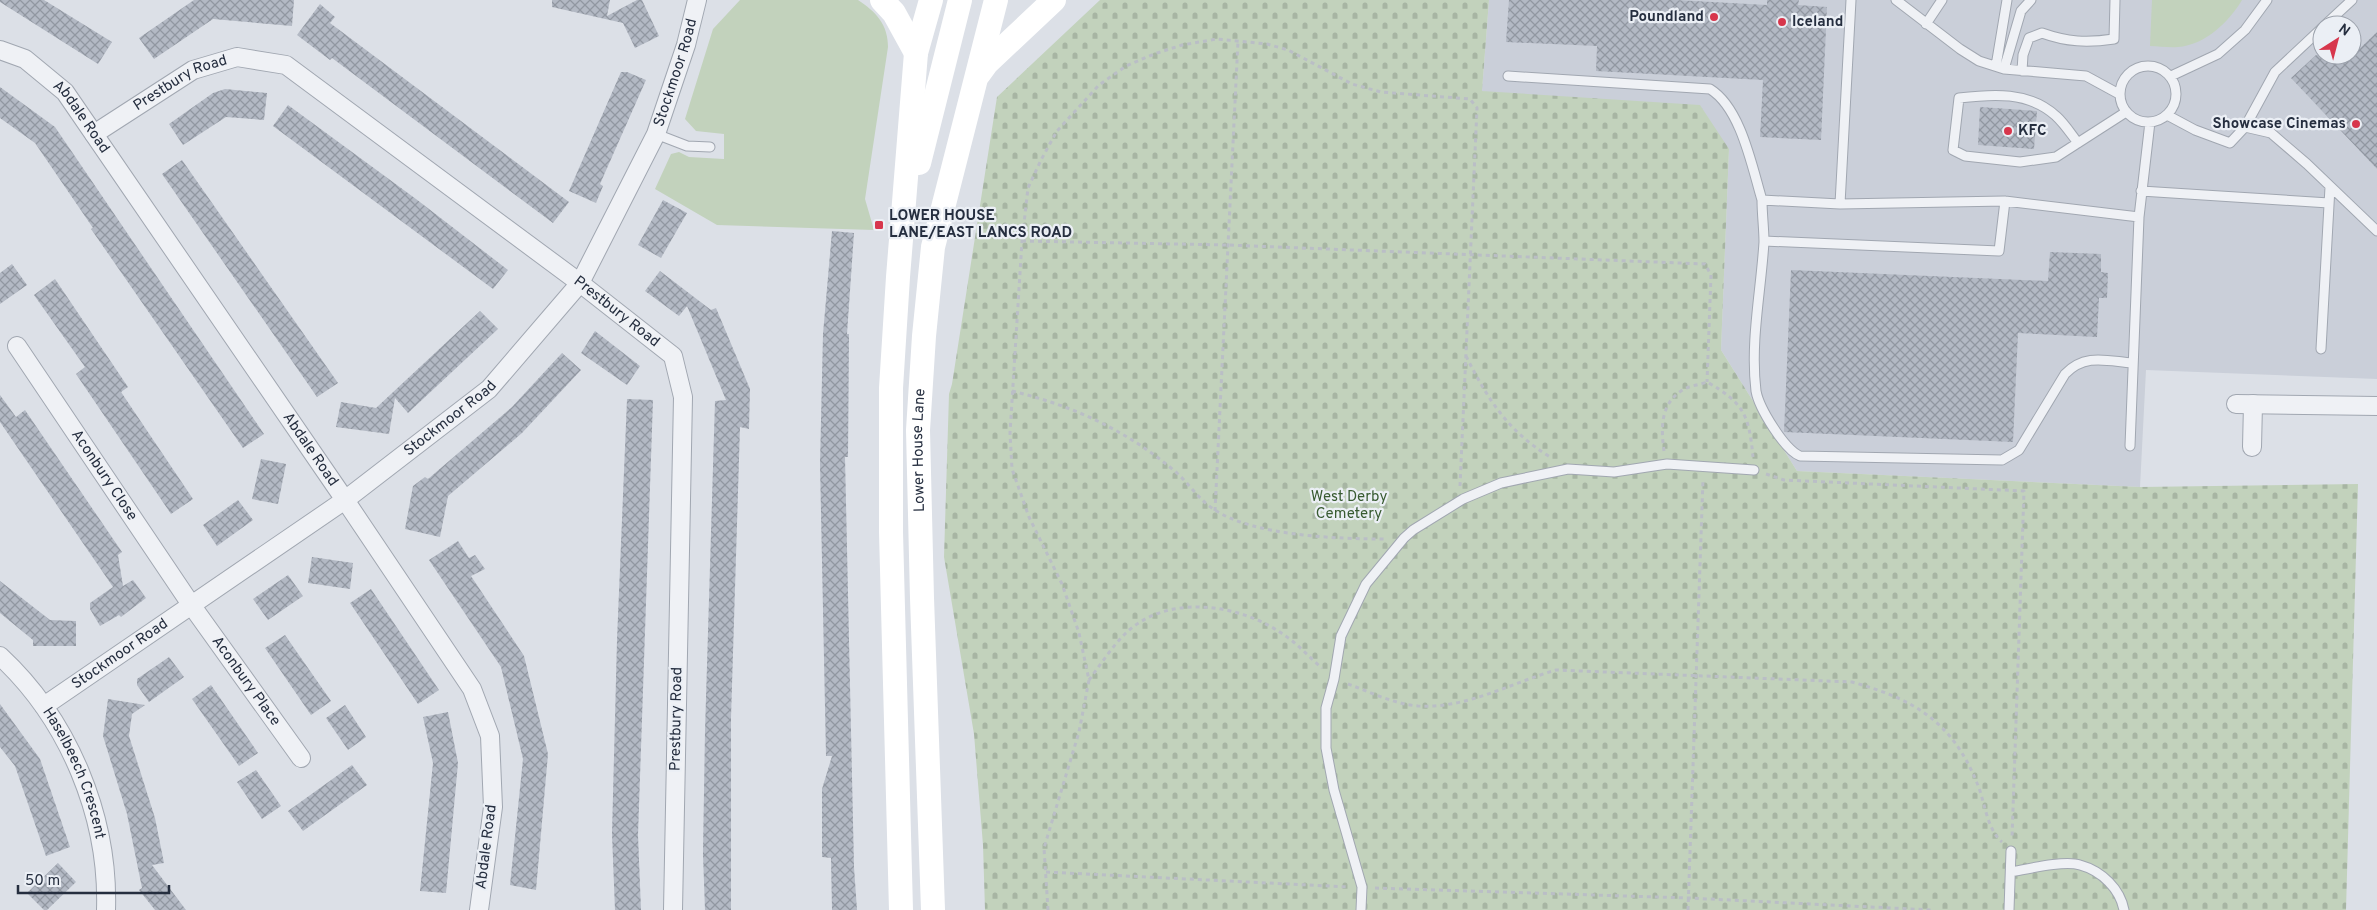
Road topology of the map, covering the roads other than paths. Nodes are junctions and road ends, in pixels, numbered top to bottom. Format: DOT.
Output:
graph roads {
  1 [pos="697,0"];
  2 [pos="882,0"];
  3 [pos="931,0"];
  4 [pos="960,0"];
  5 [pos="996,0"];
  6 [pos="1054,0"];
  7 [pos="1851,0"];
  8 [pos="1896,0"];
  9 [pos="1942,0"];
  10 [pos="2015,0"];
  11 [pos="2030,0"];
  12 [pos="2116,0"];
  13 [pos="2267,0"];
  14 [pos="2352,0"];
  15 [pos="2007,5"];
  16 [pos="2336,15"];
  17 [pos="1926,24"];
  18 [pos="2312,37"];
  19 [pos="0,50"];
  20 [pos="916,53"];
  21 [pos="2000,67"];
  22 [pos="2022,71"];
  23 [pos="1508,76"];
  24 [pos="2172,76"];
  25 [pos="974,81"];
  26 [pos="2119,94"];
  27 [pos="2126,112"];
  28 [pos="2167,115"];
  29 [pos="2150,122"];
  30 [pos="2245,127"];
  31 [pos="94,134"];
  32 [pos="656,134"];
  33 [pos="2078,143"];
  34 [pos="710,147"];
  35 [pos="2330,187"];
  36 [pos="2142,191"];
  37 [pos="1762,200"];
  38 [pos="2005,201"];
  39 [pos="2329,203"];
  40 [pos="1840,204"];
  41 [pos="2139,217"];
  42 [pos="2377,231"];
  43 [pos="901,235"];
  44 [pos="1764,241"];
  45 [pos="580,282"];
  46 [pos="17,346"];
  47 [pos="2321,349"];
  48 [pos="2132,363"];
  49 [pos="2377,406"];
  50 [pos="2130,446"];
  51 [pos="2252,447"];
  52 [pos="1754,470"];
  53 [pos="345,500"];
  54 [pos="192,606"];
  55 [pos="0,656"];
  56 [pos="44,706"];
  57 [pos="301,758"];
  58 [pos="2011,851"];
  59 [pos="2011,872"];
  60 [pos="106,910"];
  61 [pos="479,910"];
  62 [pos="673,910"];
  63 [pos="901,910"];
  64 [pos="933,910"];
  65 [pos="1361,910"];
  66 [pos="2009,910"];
  67 [pos="2124,910"];
  1 -- 32 [label="street, Stockmoor Road"];
  2 -- 20 [label="street"];
  3 -- 20 [label="street, Lower House Lane"];
  4 -- 43 [label="street"];
  5 -- 25 [label="street, Lower House Lane"];
  6 -- 25 [label="street"];
  7 -- 40 [label="lane"];
  8 -- 17 [label="lane"];
  9 -- 17 [label="lane"];
  10 -- 15 [label="lane"];
  11 -- 21 [label="lane"];
  12 -- 22 [label="lane"];
  13 -- 24 [label="lane"];
  14 -- 16 [label="lane"];
  15 -- 21 [label="lane"];
  17 -- 21 [label="lane"];
  18 -- 30 [label="lane"];
  19 -- 31 [label="street, Abdale Road"];
  20 -- 43 [label="street, Lower House Lane"];
  21 -- 22 [label="lane"];
  22 -- 26 [label="lane"];
  23 -- 37 [label="lane"];
  24 -- 26 [label="lane"];
  24 -- 28 [label="lane"];
  25 -- 64 [label="street, Lower House Lane"];
  26 -- 27 [label="lane"];
  27 -- 29 [label="lane"];
  27 -- 33 [label="lane"];
  28 -- 29 [label="lane"];
  28 -- 30 [label="lane"];
  29 -- 36 [label="lane"];
  30 -- 35 [label="lane"];
  31 -- 45 [label="street, Prestbury Road"];
  31 -- 53 [label="street, Abdale Road"];
  32 -- 34 [label="lane"];
  32 -- 45 [label="street, Stockmoor Road"];
  33 -- 33 [label="lane"];
  35 -- 39 [label="lane"];
  35 -- 42 [label="lane"];
  36 -- 39 [label="lane"];
  36 -- 41 [label="lane"];
  37 -- 40 [label="lane"];
  37 -- 44 [label="lane"];
  38 -- 40 [label="lane"];
  38 -- 41 [label="lane"];
  38 -- 44 [label="lane"];
  39 -- 47 [label="lane"];
  41 -- 48 [label="lane"];
  43 -- 63 [label="street, Lower House Lane"];
  44 -- 48 [label="lane"];
  45 -- 53 [label="street, Stockmoor Road"];
  45 -- 62 [label="street, Prestbury Road"];
  46 -- 54 [label="street, Aconbury Close"];
  48 -- 50 [label="lane"];
  49 -- 51 [label="street"];
  52 -- 65 [label="lane"];
  53 -- 54 [label="street, Stockmoor Road"];
  53 -- 61 [label="street, Abdale Road"];
  54 -- 56 [label="street, Stockmoor Road"];
  54 -- 57 [label="street, Aconbury Place"];
  55 -- 56 [label="street, Haselbeech Crescent"];
  56 -- 60 [label="street, Haselbeech Crescent"];
  58 -- 59 [label="lane"];
  59 -- 66 [label="lane"];
  59 -- 67 [label="lane"];
}
